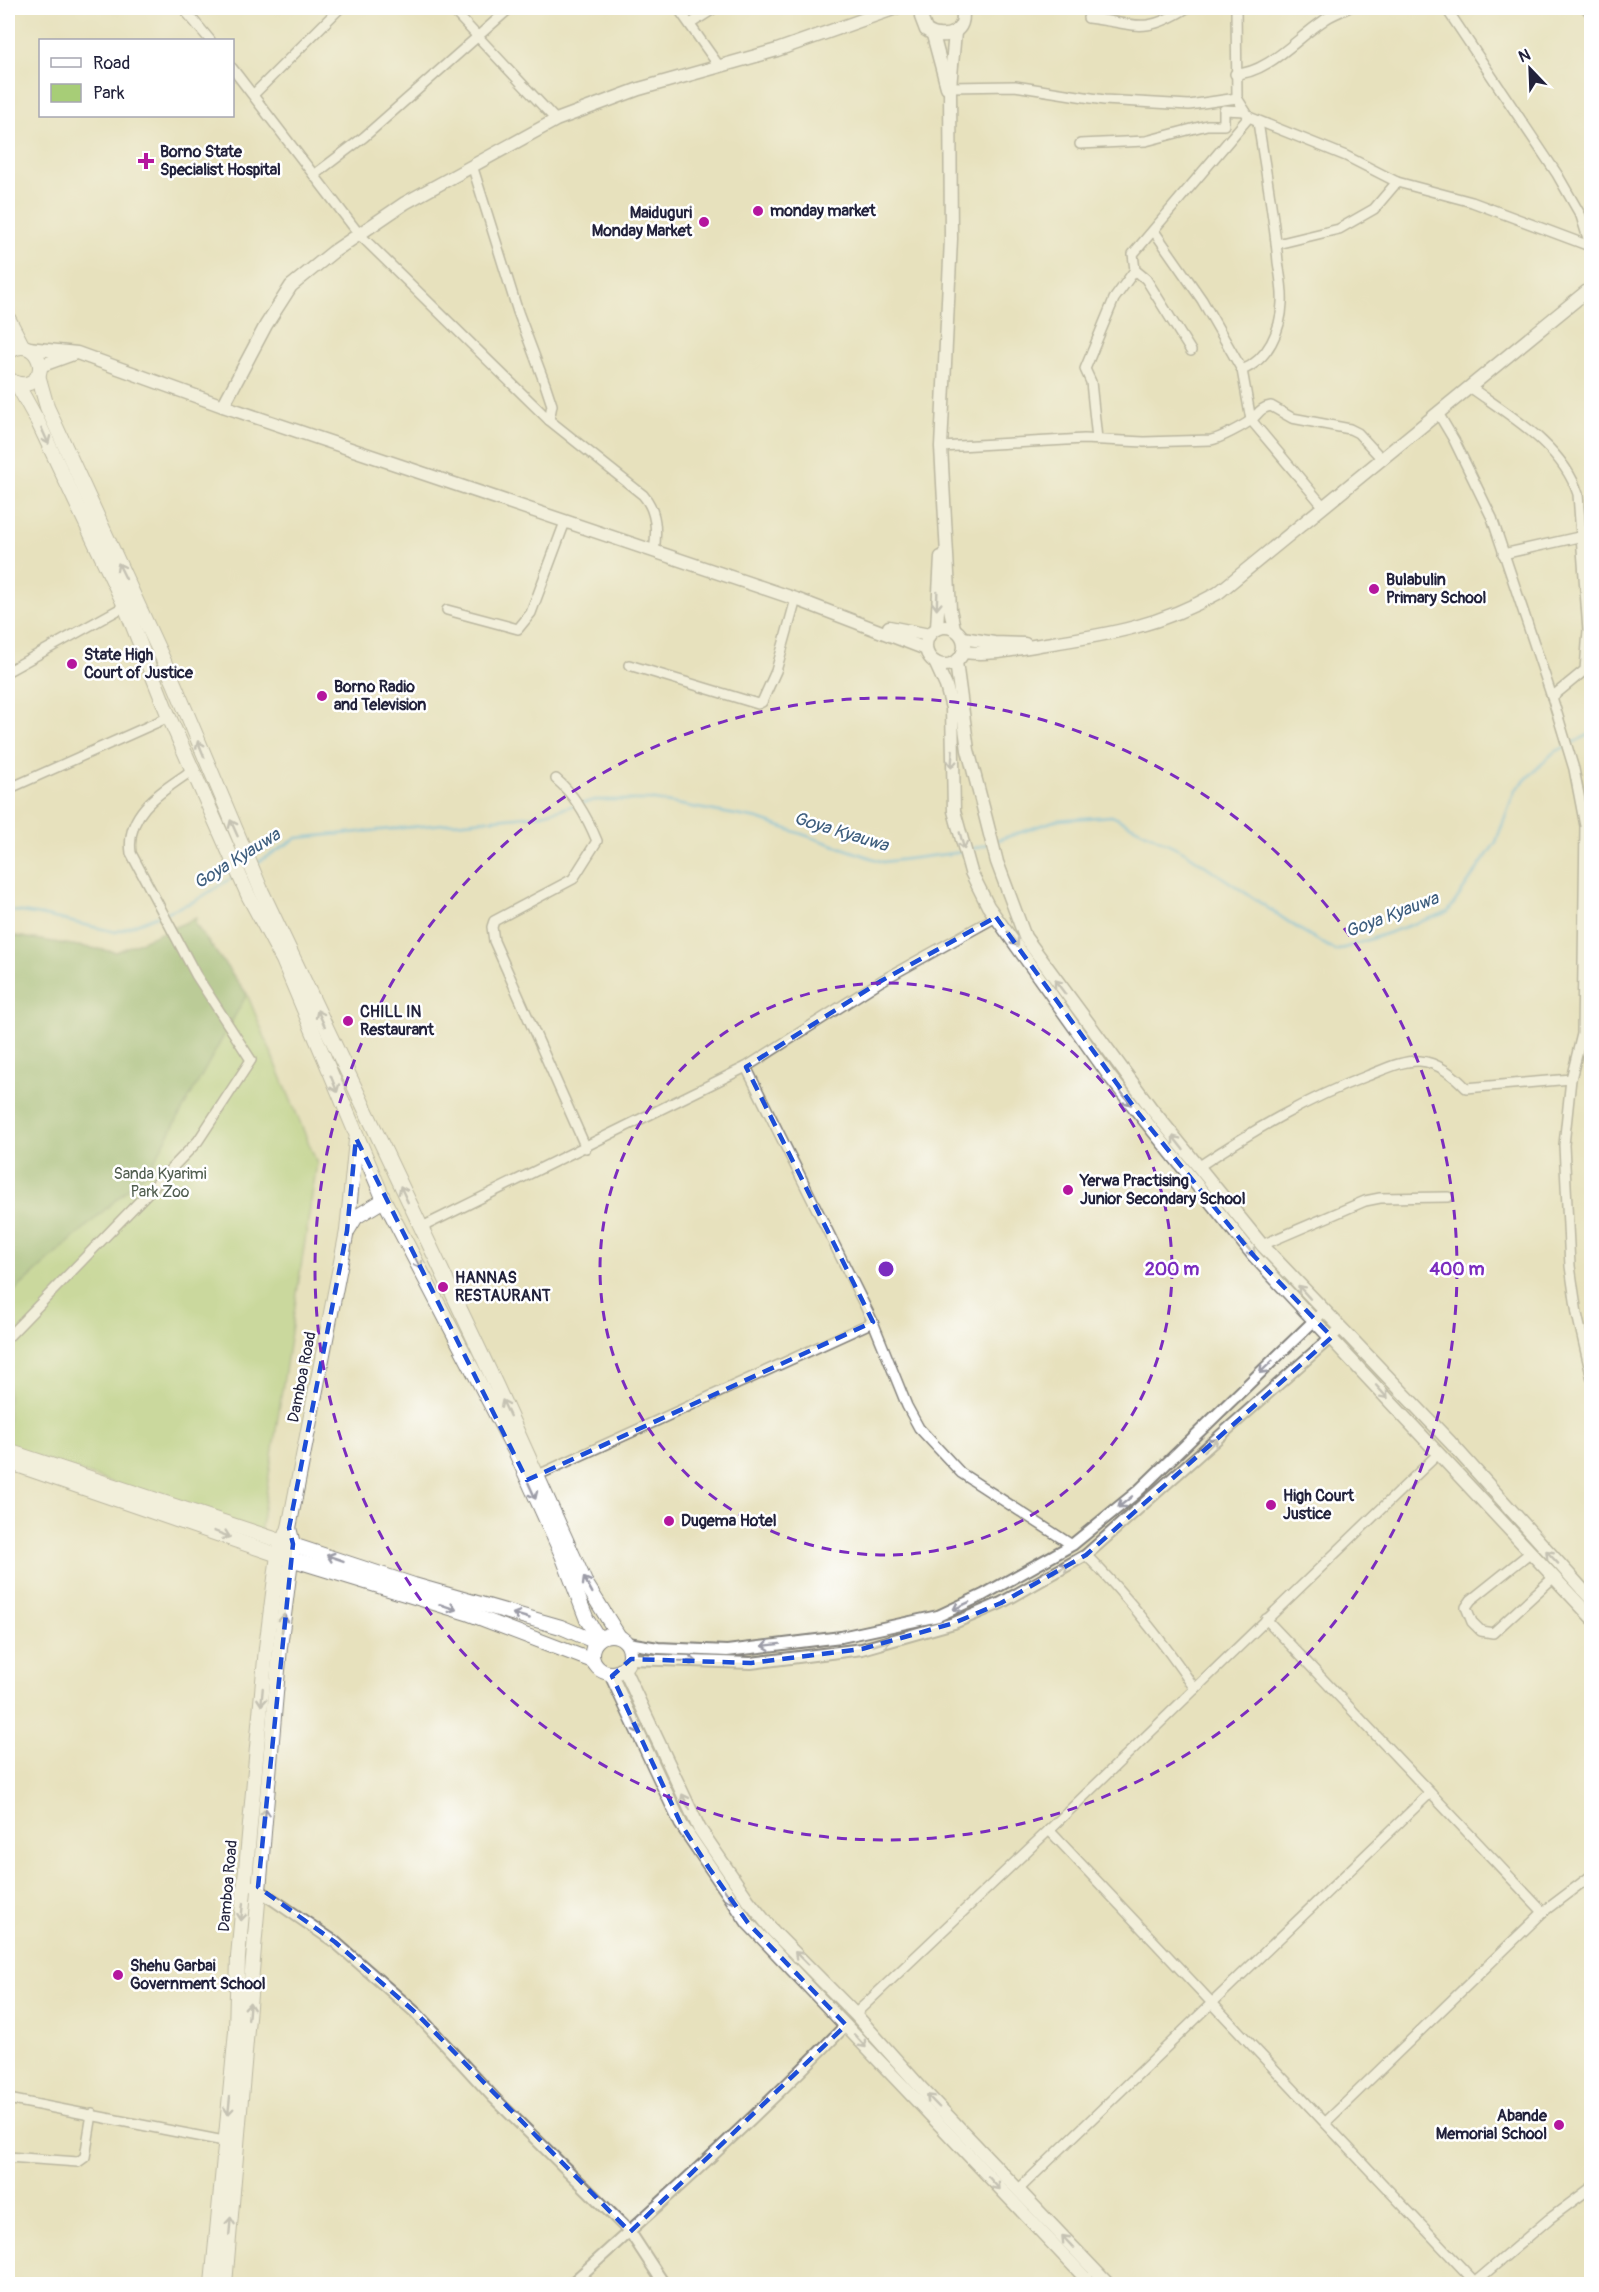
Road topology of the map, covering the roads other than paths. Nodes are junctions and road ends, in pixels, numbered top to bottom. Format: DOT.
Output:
graph roads {
  1 [pos="183,8"];
  2 [pos="340,8"];
  3 [pos="451,8"];
  4 [pos="510,8"];
  5 [pos="678,8"];
  6 [pos="715,8"];
  7 [pos="896,8"];
  8 [pos="922,8"];
  9 [pos="961,8"];
  10 [pos="1187,8"];
  11 [pos="1236,8"];
  12 [pos="1348,8"];
  13 [pos="1446,8"];
  14 [pos="1586,8"];
  15 [pos="1592,15"];
  16 [pos="1088,18"];
  17 [pos="690,24"];
  18 [pos="955,32"];
  19 [pos="478,34"];
  20 [pos="933,35"];
  21 [pos="209,39"];
  22 [pos="719,66"];
  23 [pos="234,70"];
  24 [pos="1235,74"];
  25 [pos="950,90"];
  26 [pos="254,94"];
  27 [pos="1237,98"];
  28 [pos="1251,116"];
  29 [pos="556,120"];
  30 [pos="1080,144"];
  31 [pos="472,165"];
  32 [pos="314,175"];
  33 [pos="1397,182"];
  34 [pos="1154,231"];
  35 [pos="359,234"];
  36 [pos="1277,244"];
  37 [pos="1591,246"];
  38 [pos="1136,270"];
  39 [pos="1592,287"];
  40 [pos="8,318"];
  41 [pos="25,348"];
  42 [pos="1191,351"];
  43 [pos="8,353"];
  44 [pos="77,353"];
  45 [pos="39,370"];
  46 [pos="1242,370"];
  47 [pos="11,381"];
  48 [pos="1470,387"];
  49 [pos="223,406"];
  50 [pos="1438,413"];
  51 [pos="549,420"];
  52 [pos="1251,420"];
  53 [pos="1097,439"];
  54 [pos="941,447"];
  55 [pos="1382,459"];
  56 [pos="1324,507"];
  57 [pos="565,522"];
  58 [pos="945,532"];
  59 [pos="1592,534"];
  60 [pos="1581,536"];
  61 [pos="654,552"];
  62 [pos="1503,554"];
  63 [pos="796,599"];
  64 [pos="125,606"];
  65 [pos="447,609"];
  66 [pos="864,623"];
  67 [pos="954,628"];
  68 [pos="933,632"];
  69 [pos="963,638"];
  70 [pos="1044,644"];
  71 [pos="926,649"];
  72 [pos="964,651"];
  73 [pos="934,662"];
  74 [pos="956,662"];
  75 [pos="629,665"];
  76 [pos="8,671"];
  77 [pos="1552,697"];
  78 [pos="169,717"];
  79 [pos="194,769"];
  80 [pos="556,779"];
  81 [pos="8,789"];
  82 [pos="217,806"];
  83 [pos="256,895"];
  84 [pos="996,917"];
  85 [pos="746,1067"];
  86 [pos="1571,1079"];
  87 [pos="356,1138"];
  88 [pos="586,1148"];
  89 [pos="1198,1167"];
  90 [pos="1448,1197"];
  91 [pos="384,1200"];
  92 [pos="420,1228"];
  93 [pos="347,1231"];
  94 [pos="1262,1245"];
  95 [pos="1319,1316"];
  96 [pos="873,1322"];
  97 [pos="1336,1333"];
  98 [pos="8,1337"];
  99 [pos="1592,1379"];
  100 [pos="8,1451"];
  101 [pos="1439,1453"];
  102 [pos="8,1462"];
  103 [pos="538,1475"];
  104 [pos="287,1542"];
  105 [pos="1072,1545"];
  106 [pos="1531,1552"];
  107 [pos="1086,1555"];
  108 [pos="285,1557"];
  109 [pos="1554,1577"];
  110 [pos="1592,1600"];
  111 [pos="581,1606"];
  112 [pos="1592,1618"];
  113 [pos="1266,1619"];
  114 [pos="561,1627"];
  115 [pos="623,1639"];
  116 [pos="597,1640"];
  117 [pos="593,1661"];
  118 [pos="621,1667"];
  119 [pos="1195,1689"];
  120 [pos="1430,1792"];
  121 [pos="1049,1830"];
  122 [pos="1592,1875"];
  123 [pos="252,1886"];
  124 [pos="1543,1912"];
  125 [pos="1213,2005"];
  126 [pos="855,2014"];
  127 [pos="846,2025"];
  128 [pos="8,2099"];
  129 [pos="92,2114"];
  130 [pos="1326,2122"];
  131 [pos="231,2142"];
  132 [pos="8,2157"];
  133 [pos="1592,2187"];
  134 [pos="1018,2190"];
  135 [pos="630,2232"];
  136 [pos="1474,2283"];
  137 [pos="212,2284"];
  138 [pos="225,2284"];
  139 [pos="571,2284"];
  140 [pos="664,2284"];
  141 [pos="1091,2284"];
  142 [pos="1108,2284"];
  1 -- 21 [label="street"];
  2 -- 26 [label="street"];
  3 -- 19 [label="street"];
  4 -- 19 [label="street"];
  5 -- 17 [label="street"];
  6 -- 17 [label="street"];
  7 -- 22 [label="main road"];
  8 -- 20 [label="main road"];
  9 -- 18 [label="main road"];
  10 -- 16 [label="street"];
  11 -- 24 [label="street"];
  12 -- 24 [label="street"];
  13 -- 37 [label="street"];
  14 -- 15 [label="street"];
  17 -- 22 [label="street"];
  18 -- 20 [label="main road"];
  18 -- 25 [label="main road"];
  19 -- 29 [label="street"];
  19 -- 32 [label="street"];
  20 -- 25 [label="main road"];
  22 -- 29 [label="main road"];
  23 -- 26 [label="street"];
  24 -- 27 [label="street"];
  25 -- 27 [label="street"];
  25 -- 54 [label="main road"];
  26 -- 32 [label="street"];
  27 -- 28 [label="street"];
  28 -- 30 [label="street"];
  28 -- 33 [label="street"];
  28 -- 34 [label="street"];
  28 -- 36 [label="street"];
  29 -- 31 [label="main road"];
  31 -- 35 [label="main road"];
  31 -- 51 [label="street"];
  32 -- 35 [label="street"];
  33 -- 36 [label="street"];
  33 -- 37 [label="street"];
  34 -- 38 [label="street"];
  34 -- 46 [label="street"];
  35 -- 49 [label="main road"];
  35 -- 51 [label="street"];
  36 -- 46 [label="street"];
  38 -- 42 [label="street"];
  38 -- 53 [label="street"];
  39 -- 48 [label="main road"];
  40 -- 41 [label="main road"];
  41 -- 43 [label="main road"];
  41 -- 44 [label="main road"];
  41 -- 45 [label="main road"];
  44 -- 45 [label="main road"];
  44 -- 49 [label="main road"];
  45 -- 47 [label="main road"];
  82 -- 45 [label="main road, one-way"];
  46 -- 52 [label="street"];
  47 -- 64 [label="main road, one-way"];
  48 -- 50 [label="main road"];
  48 -- 60 [label="street"];
  49 -- 57 [label="main road"];
  50 -- 55 [label="main road"];
  50 -- 62 [label="street"];
  51 -- 61 [label="street"];
  52 -- 53 [label="street"];
  52 -- 55 [label="street"];
  52 -- 56 [label="street"];
  53 -- 54 [label="street"];
  54 -- 58 [label="main road"];
  55 -- 56 [label="main road"];
  56 -- 70 [label="main road"];
  57 -- 61 [label="main road"];
  57 -- 65 [label="street"];
  58 -- 67 [label="main road"];
  58 -- 68 [label="main road, one-way"];
  59 -- 60 [label="street"];
  60 -- 62 [label="street"];
  60 -- 77 [label="street"];
  61 -- 63 [label="main road"];
  62 -- 77 [label="street"];
  63 -- 66 [label="main road"];
  63 -- 75 [label="street"];
  64 -- 76 [label="street"];
  64 -- 78 [label="main road"];
  66 -- 68 [label="main road"];
  66 -- 71 [label="main road"];
  67 -- 68 [label="main road"];
  67 -- 69 [label="main road"];
  68 -- 71 [label="main road"];
  69 -- 70 [label="main road"];
  69 -- 72 [label="main road"];
  70 -- 72 [label="main road"];
  71 -- 73 [label="main road"];
  72 -- 74 [label="main road"];
  73 -- 74 [label="main road"];
  73 -- 84 [label="main road, one-way"];
  89 -- 74 [label="main road, one-way"];
  77 -- 86 [label="street"];
  78 -- 79 [label="main road"];
  78 -- 81 [label="street"];
  79 -- 82 [label="main road"];
  79 -- 98 [label="street"];
  80 -- 88 [label="street"];
  82 -- 83 [label="main road"];
  83 -- 87 [label="main road, one-way"];
  92 -- 83 [label="main road, one-way"];
  84 -- 85 [label="street"];
  84 -- 95 [label="main road, one-way"];
  85 -- 88 [label="street"];
  85 -- 96 [label="street"];
  86 -- 89 [label="street"];
  86 -- 99 [label="street"];
  87 -- 91 [label="main road"];
  87 -- 93 [label="main road, Damboa Road"];
  88 -- 92 [label="street"];
  89 -- 94 [label="main road"];
  90 -- 94 [label="street"];
  91 -- 93 [label="main road"];
  91 -- 111 [label="main road, one-way"];
  103 -- 92 [label="main road, one-way"];
  93 -- 104 [label="main road, Damboa Road"];
  95 -- 94 [label="main road, one-way"];
  95 -- 97 [label="main road"];
  95 -- 105 [label="street, one-way"];
  96 -- 103 [label="street"];
  96 -- 105 [label="street"];
  97 -- 101 [label="main road, one-way"];
  107 -- 97 [label="street, one-way"];
  110 -- 97 [label="main road, one-way"];
  100 -- 104 [label="main road"];
  101 -- 106 [label="main road"];
  101 -- 113 [label="street"];
  102 -- 108 [label="main road, one-way"];
  115 -- 103 [label="main road, one-way"];
  104 -- 108 [label="main road, Damboa Road"];
  114 -- 104 [label="main road, one-way"];
  105 -- 115 [label="street, one-way"];
  106 -- 109 [label="main road"];
  106 -- 109 [label="street"];
  118 -- 107 [label="street, one-way"];
  107 -- 119 [label="street"];
  108 -- 117 [label="main road, one-way"];
  108 -- 123 [label="main road, Damboa Road"];
  109 -- 112 [label="main road"];
  111 -- 114 [label="main road"];
  111 -- 116 [label="main road"];
  113 -- 119 [label="street"];
  113 -- 120 [label="street"];
  114 -- 116 [label="main road"];
  115 -- 116 [label="main road"];
  115 -- 118 [label="main road"];
  116 -- 117 [label="main road"];
  117 -- 118 [label="main road"];
  126 -- 118 [label="main road, one-way"];
  118 -- 127 [label="main road, one-way"];
  119 -- 121 [label="street"];
  120 -- 124 [label="street"];
  120 -- 125 [label="street"];
  121 -- 125 [label="street"];
  121 -- 126 [label="street"];
  122 -- 124 [label="street"];
  123 -- 131 [label="main road, Damboa Road"];
  123 -- 135 [label="street"];
  124 -- 130 [label="street"];
  125 -- 130 [label="street"];
  125 -- 134 [label="street"];
  134 -- 126 [label="main road, one-way"];
  127 -- 135 [label="street"];
  127 -- 141 [label="main road, one-way"];
  128 -- 129 [label="street"];
  129 -- 131 [label="street"];
  129 -- 132 [label="street"];
  130 -- 136 [label="street"];
  131 -- 137 [label="main road, Damboa Road"];
  138 -- 131 [label="main road, Damboa Road, one-way"];
  133 -- 136 [label="street"];
  142 -- 134 [label="main road, one-way"];
  135 -- 139 [label="street"];
  135 -- 140 [label="street"];
}
